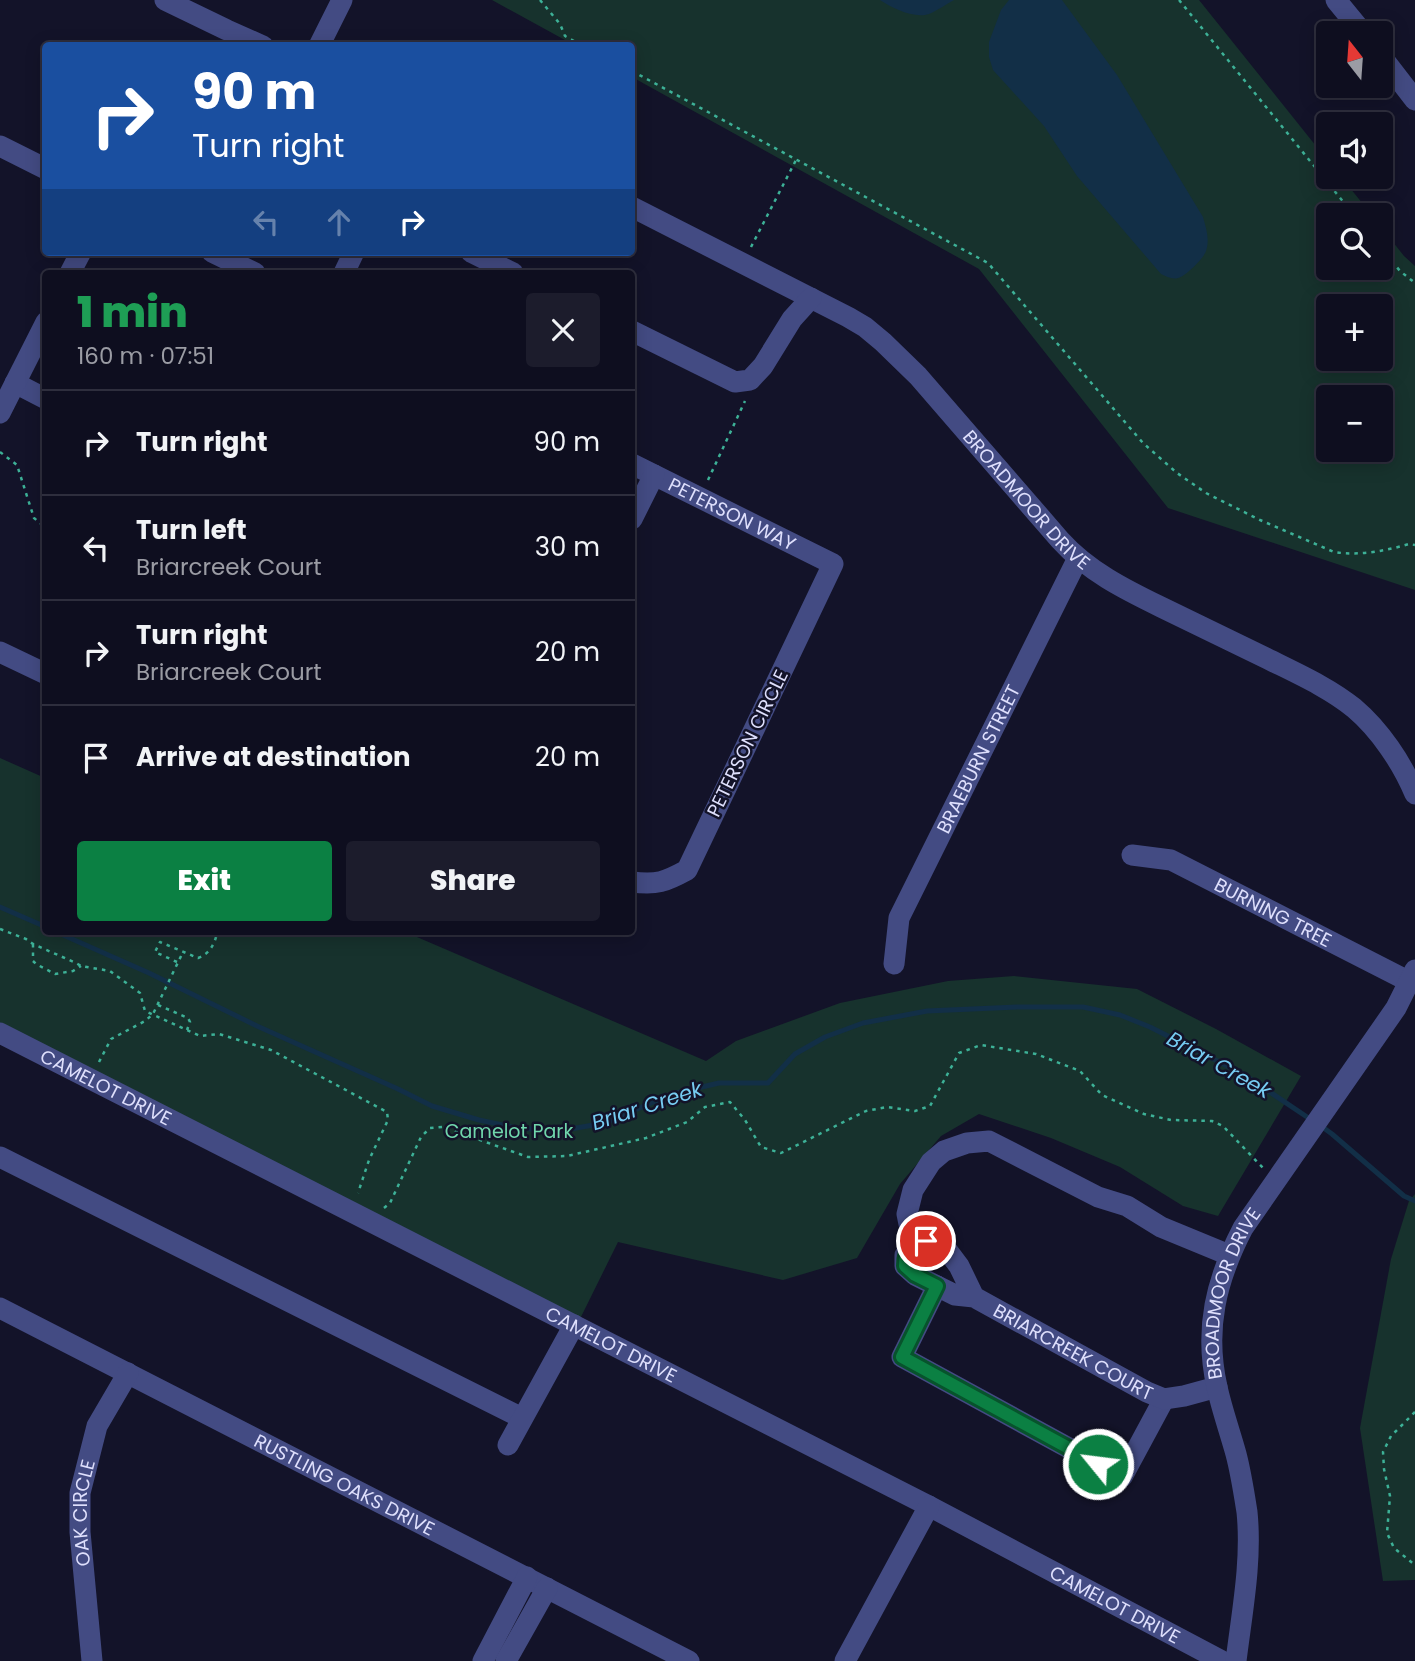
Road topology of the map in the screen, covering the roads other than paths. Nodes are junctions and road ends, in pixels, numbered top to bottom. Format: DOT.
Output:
graph roads {
  1 [pos="165,0"];
  2 [pos="342,0"];
  3 [pos="1336,0"];
  4 [pos="1353,21"];
  5 [pos="254,42"];
  6 [pos="321,42"];
  7 [pos="1393,72"];
  8 [pos="1415,100"];
  9 [pos="0,146"];
  10 [pos="42,167"];
  11 [pos="635,209"];
  12 [pos="220,256"];
  13 [pos="479,256"];
  14 [pos="248,270"];
  15 [pos="507,270"];
  16 [pos="811,298"];
  17 [pos="42,330"];
  18 [pos="635,332"];
  19 [pos="15,383"];
  20 [pos="42,396"];
  21 [pos="0,413"];
  22 [pos="635,466"];
  23 [pos="654,475"];
  24 [pos="635,513"];
  25 [pos="1078,558"];
  26 [pos="833,564"];
  27 [pos="0,652"];
  28 [pos="42,672"];
  29 [pos="1407,760"];
  30 [pos="1415,794"];
  31 [pos="1132,855"];
  32 [pos="635,882"];
  33 [pos="894,964"];
  34 [pos="1412,976"];
  35 [pos="0,1033"];
  36 [pos="0,1157"];
  37 [pos="913,1244"];
  38 [pos="1229,1255"];
  39 [pos="937,1286"];
  40 [pos="974,1297"];
  41 [pos="0,1308"];
  42 [pos="574,1325"];
  43 [pos="128,1373"];
  44 [pos="1217,1387"];
  45 [pos="1164,1399"];
  46 [pos="522,1418"];
  47 [pos="508,1444"];
  48 [pos="929,1506"];
  49 [pos="527,1577"];
  50 [pos="547,1588"];
  51 [pos="92,1661"];
  52 [pos="483,1661"];
  53 [pos="506,1661"];
  54 [pos="690,1661"];
  55 [pos="845,1661"];
  56 [pos="1222,1661"];
  57 [pos="1236,1661"];
  1 -- 5 [label="street"];
  2 -- 6 [label="street"];
  3 -- 4 [label="street"];
  7 -- 8 [label="street"];
  9 -- 10 [label="street"];
  11 -- 16 [label="street, BROADMOOR DRIVE"];
  12 -- 14 [label="street"];
  13 -- 15 [label="street"];
  16 -- 18 [label="street"];
  16 -- 25 [label="street, BROADMOOR DRIVE"];
  17 -- 19 [label="street"];
  19 -- 20 [label="street"];
  19 -- 21 [label="street"];
  22 -- 23 [label="street, PETERSON WAY"];
  23 -- 24 [label="street"];
  23 -- 26 [label="street, PETERSON WAY"];
  25 -- 29 [label="street, BROADMOOR DRIVE"];
  25 -- 33 [label="street, BRAEBURN STREET"];
  26 -- 32 [label="street, PETERSON CIRCLE"];
  27 -- 28 [label="street"];
  29 -- 30 [label="street, BROADMOOR DRIVE"];
  31 -- 34 [label="street, BURNING TREE"];
  34 -- 38 [label="street, BROADMOOR DRIVE"];
  35 -- 42 [label="street, CAMELOT DRIVE"];
  36 -- 46 [label="street"];
  37 -- 38 [label="street"];
  37 -- 39 [label="street, BRIARCREEK COURT"];
  37 -- 40 [label="street, BRIARCREEK COURT"];
  38 -- 44 [label="street, BROADMOOR DRIVE"];
  39 -- 40 [label="street, BRIARCREEK COURT"];
  39 -- 45 [label="street"];
  40 -- 45 [label="street, BRIARCREEK COURT"];
  41 -- 43 [label="street, RUSTLING OAKS DRIVE"];
  42 -- 46 [label="street"];
  42 -- 48 [label="street, CAMELOT DRIVE"];
  43 -- 49 [label="street, RUSTLING OAKS DRIVE"];
  43 -- 51 [label="street, OAK CIRCLE"];
  44 -- 45 [label="street, BRIARCREEK COURT"];
  44 -- 57 [label="street, BROADMOOR DRIVE"];
  46 -- 47 [label="street"];
  48 -- 55 [label="street"];
  48 -- 56 [label="street, CAMELOT DRIVE"];
  49 -- 50 [label="street, RUSTLING OAKS DRIVE"];
  49 -- 52 [label="street"];
  50 -- 53 [label="street"];
  50 -- 54 [label="street, RUSTLING OAKS DRIVE"];
}
